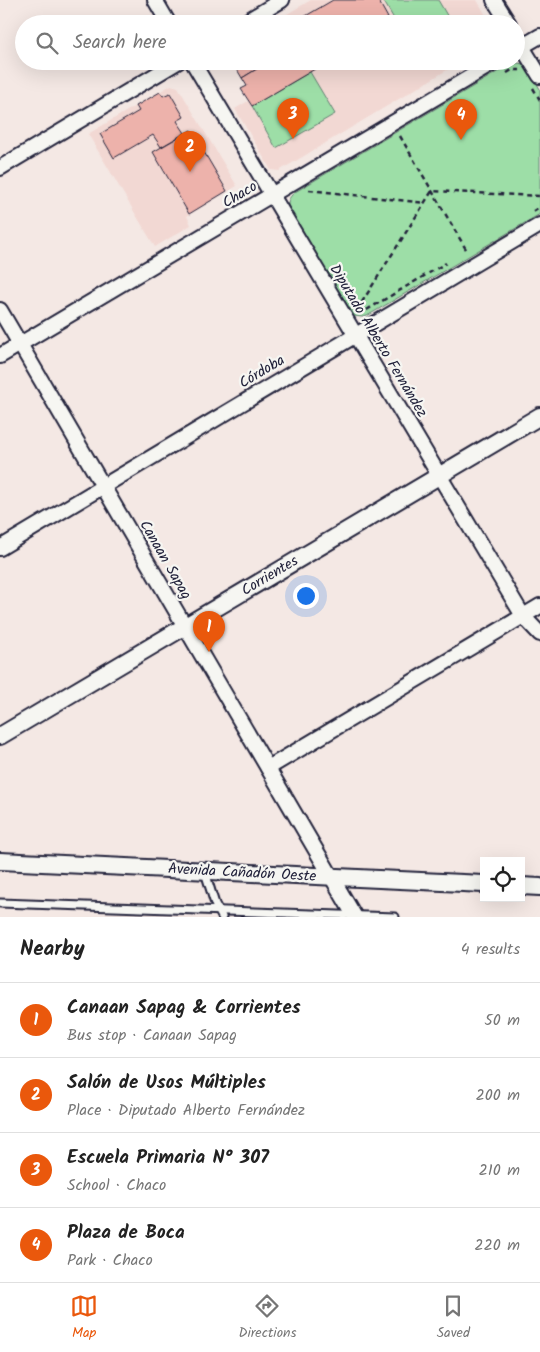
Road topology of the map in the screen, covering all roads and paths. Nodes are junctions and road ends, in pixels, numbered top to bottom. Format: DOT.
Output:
graph roads {
  1 [pos="155,0"];
  2 [pos="282,0"];
  3 [pos="494,0"];
  4 [pos="164,15"];
  5 [pos="257,15"];
  6 [pos="503,15"];
  7 [pos="540,36"];
  8 [pos="525,41"];
  9 [pos="525,58"];
  10 [pos="164,70"];
  11 [pos="197,70"];
  12 [pos="482,70"];
  13 [pos="522,70"];
  14 [pos="504,74"];
  15 [pos="536,81"];
  16 [pos="540,100"];
  17 [pos="408,131"];
  18 [pos="0,168"];
  19 [pos="316,185"];
  20 [pos="432,191"];
  21 [pos="272,195"];
  22 [pos="540,196"];
  23 [pos="425,203"];
  24 [pos="540,225"];
  25 [pos="467,251"];
  26 [pos="352,302"];
  27 [pos="0,310"];
  28 [pos="357,310"];
  29 [pos="365,311"];
  30 [pos="355,336"];
  31 [pos="20,344"];
  32 [pos="0,356"];
  33 [pos="540,416"];
  34 [pos="439,476"];
  35 [pos="103,486"];
  36 [pos="0,548"];
  37 [pos="540,606"];
  38 [pos="522,616"];
  39 [pos="185,626"];
  40 [pos="540,634"];
  41 [pos="0,736"];
  42 [pos="268,768"];
  43 [pos="0,861"];
  44 [pos="205,872"];
  45 [pos="332,878"];
  46 [pos="480,884"];
  47 [pos="525,886"];
  48 [pos="540,887"];
  49 [pos="0,904"];
  50 [pos="221,914"];
  51 [pos="355,916"];
  52 [pos="395,917"];
  1 -- 4 [label="street"];
  2 -- 5 [label="street"];
  3 -- 6 [label="street"];
  7 -- 8 [label="street"];
  9 -- 15 [label="street"];
  10 -- 18 [label="street"];
  11 -- 21 [label="street, Diputado Alberto Fernández"];
  12 -- 21 [label="street, Chaco"];
  13 -- 14 [label="path"];
  15 -- 16 [label="path"];
  17 -- 20 [label="path"];
  19 -- 23 [label="path"];
  20 -- 22 [label="path"];
  20 -- 23 [label="path"];
  20 -- 25 [label="path"];
  21 -- 30 [label="street, Diputado Alberto Fernández"];
  21 -- 31 [label="street, Chaco"];
  23 -- 28 [label="path"];
  24 -- 30 [label="street, Córdoba"];
  26 -- 28 [label="path"];
  27 -- 31 [label="street, Canaan Sapag"];
  28 -- 29 [label="path"];
  30 -- 34 [label="street, Diputado Alberto Fernández"];
  30 -- 35 [label="street, Córdoba"];
  31 -- 32 [label="street, Chaco"];
  31 -- 35 [label="street, Canaan Sapag"];
  33 -- 34 [label="street, Corrientes"];
  34 -- 38 [label="street, Diputado Alberto Fernández"];
  34 -- 39 [label="street, Corrientes"];
  35 -- 36 [label="street, Córdoba"];
  35 -- 39 [label="street, Canaan Sapag"];
  37 -- 38 [label="street"];
  38 -- 40 [label="street, Diputado Alberto Fernández"];
  38 -- 42 [label="street"];
  39 -- 41 [label="street, Corrientes"];
  39 -- 42 [label="street, Canaan Sapag"];
  42 -- 45 [label="street, Canaan Sapag"];
  43 -- 44 [label="street, Avenida Cañadón Oeste"];
  44 -- 45 [label="street, Avenida Cañadón Oeste"];
  44 -- 50 [label="lane"];
  45 -- 46 [label="street, Avenida Cañadón Oeste"];
  45 -- 51 [label="street, Canaan Sapag"];
  47 -- 48 [label="street"];
  49 -- 50 [label="lane"];
  50 -- 51 [label="lane"];
  51 -- 52 [label="lane"];
}
